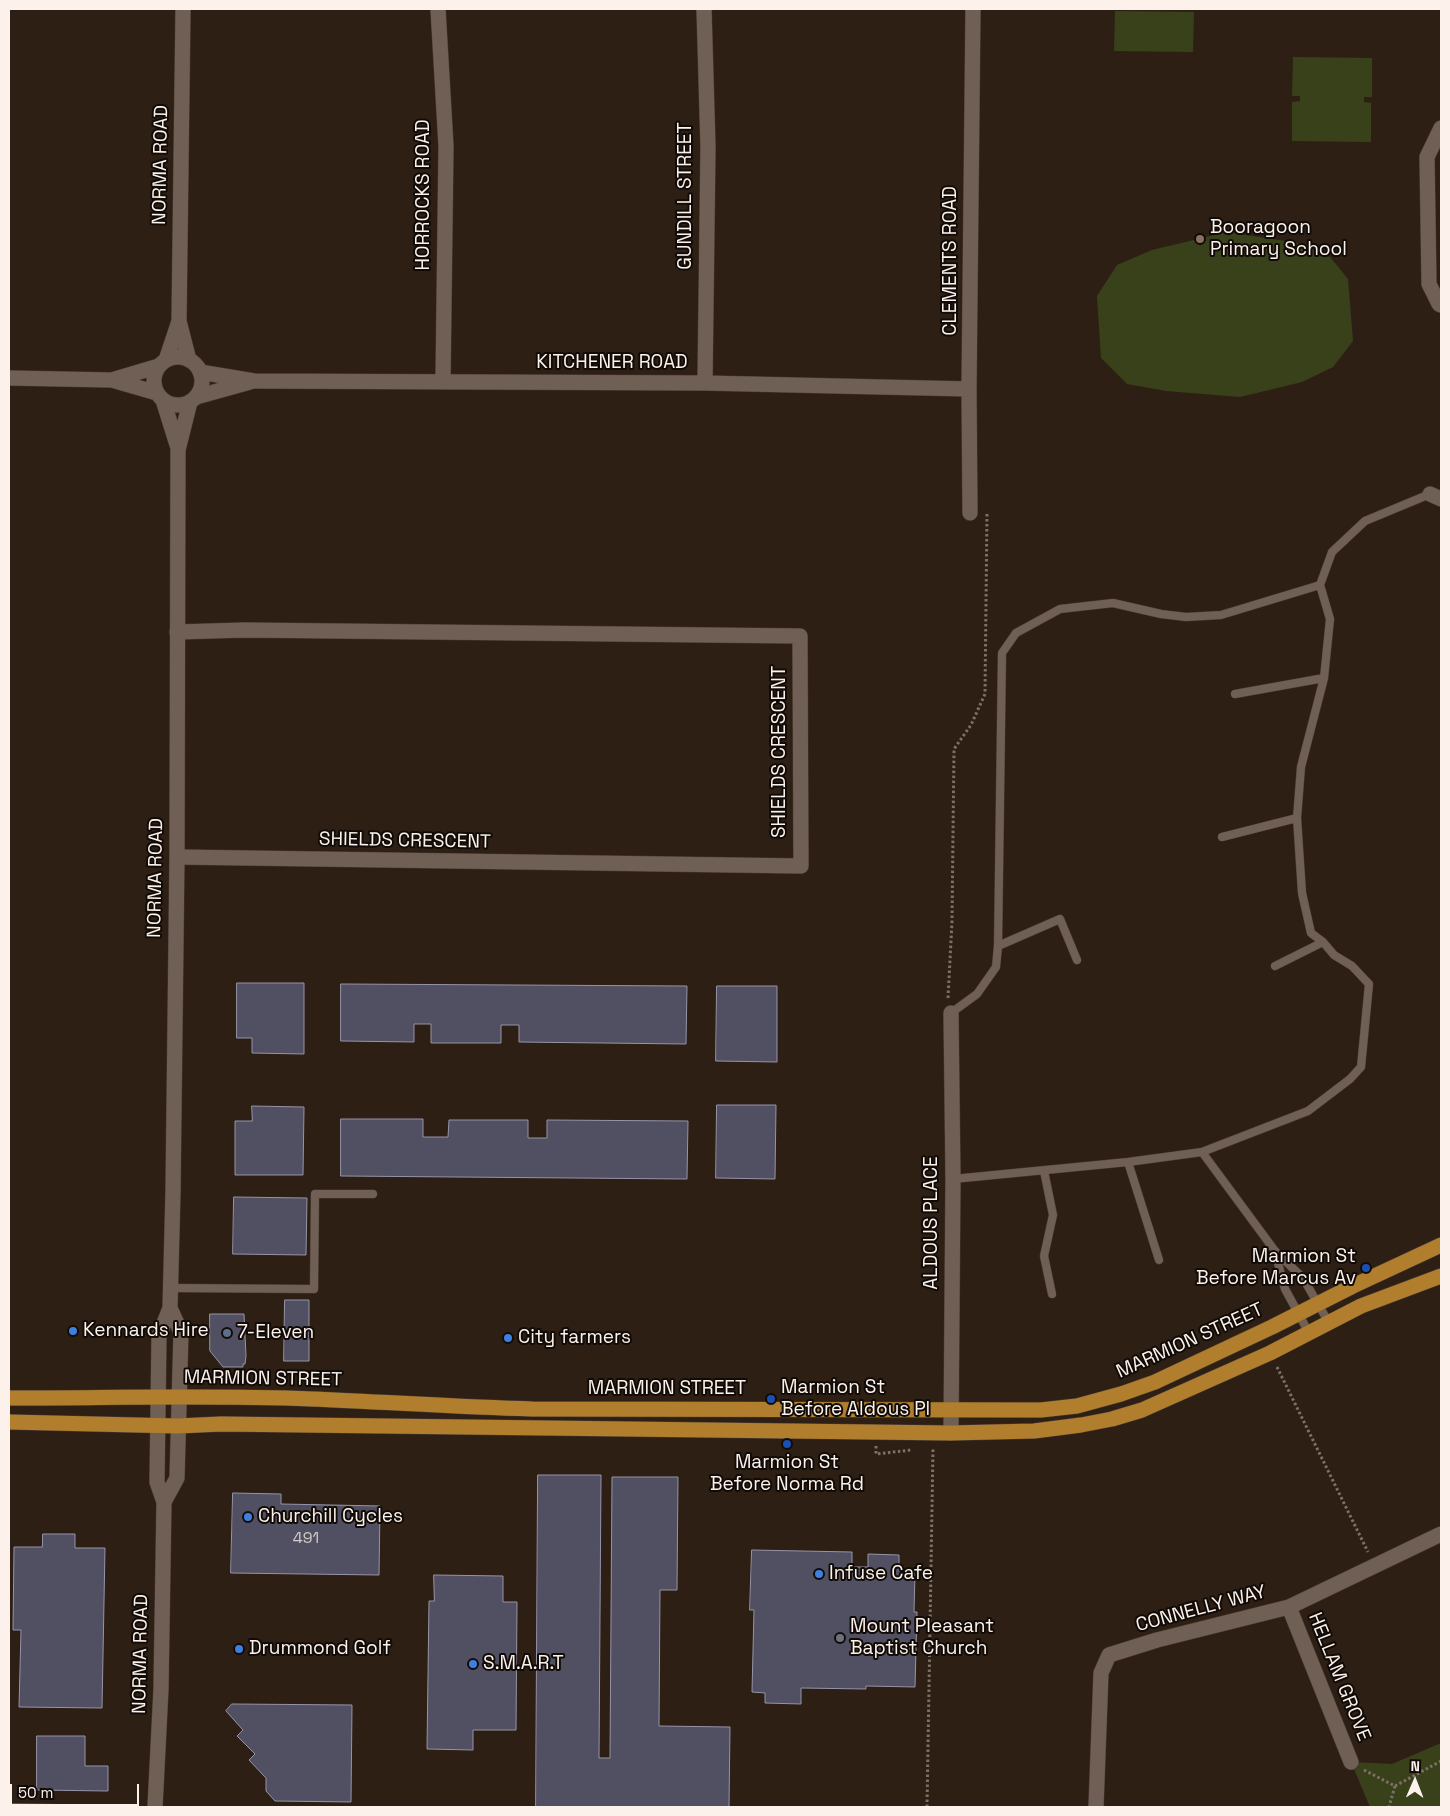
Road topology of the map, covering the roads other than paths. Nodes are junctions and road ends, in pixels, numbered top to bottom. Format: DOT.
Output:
graph roads {
  1 [pos="183,9"];
  2 [pos="438,9"];
  3 [pos="704,9"];
  4 [pos="973,9"];
  5 [pos="1441,128"];
  6 [pos="1441,305"];
  7 [pos="179,322"];
  8 [pos="189,360"];
  9 [pos="162,363"];
  10 [pos="200,372"];
  11 [pos="9,378"];
  12 [pos="112,380"];
  13 [pos="254,381"];
  14 [pos="443,381"];
  15 [pos="705,383"];
  16 [pos="969,389"];
  17 [pos="160,397"];
  18 [pos="193,399"];
  19 [pos="178,450"];
  20 [pos="1435,497"];
  21 [pos="970,513"];
  22 [pos="1320,585"];
  23 [pos="177,632"];
  24 [pos="1324,678"];
  25 [pos="1235,694"];
  26 [pos="1298,818"];
  27 [pos="1222,837"];
  28 [pos="177,857"];
  29 [pos="1323,942"];
  30 [pos="998,946"];
  31 [pos="1077,960"];
  32 [pos="1276,966"];
  33 [pos="951,1013"];
  34 [pos="1202,1152"];
  35 [pos="1128,1162"];
  36 [pos="1044,1171"];
  37 [pos="953,1179"];
  38 [pos="373,1194"];
  39 [pos="1441,1246"];
  40 [pos="1275,1251"];
  41 [pos="1159,1260"];
  42 [pos="1441,1276"];
  43 [pos="170,1288"];
  44 [pos="1052,1294"];
  45 [pos="1319,1304"];
  46 [pos="170,1308"];
  47 [pos="1298,1314"];
  48 [pos="1329,1323"];
  49 [pos="1309,1332"];
  50 [pos="158,1397"];
  51 [pos="179,1397"];
  52 [pos="9,1398"];
  53 [pos="950,1411"];
  54 [pos="9,1422"];
  55 [pos="158,1426"];
  56 [pos="178,1426"];
  57 [pos="951,1433"];
  58 [pos="164,1502"];
  59 [pos="1441,1534"];
  60 [pos="1289,1607"];
  61 [pos="1351,1762"];
  62 [pos="156,1807"];
  63 [pos="1096,1807"];
  1 -- 7 [label="street, NORMA ROAD"];
  2 -- 14 [label="street, HORROCKS ROAD"];
  3 -- 15 [label="street, GUNDILL STREET"];
  4 -- 16 [label="street, CLEMENTS ROAD"];
  5 -- 6 [label="street"];
  7 -- 8 [label="street, NORMA ROAD"];
  7 -- 9 [label="street, NORMA ROAD"];
  8 -- 9 [label="street"];
  8 -- 10 [label="street"];
  9 -- 12 [label="street"];
  9 -- 17 [label="street"];
  10 -- 13 [label="street, KITCHENER ROAD"];
  10 -- 18 [label="street"];
  11 -- 12 [label="street"];
  12 -- 17 [label="street"];
  13 -- 14 [label="street, KITCHENER ROAD"];
  13 -- 18 [label="street, KITCHENER ROAD"];
  14 -- 15 [label="street, KITCHENER ROAD"];
  15 -- 16 [label="street, KITCHENER ROAD"];
  16 -- 21 [label="street, CLEMENTS ROAD"];
  17 -- 18 [label="street"];
  17 -- 19 [label="street, NORMA ROAD"];
  18 -- 19 [label="street, NORMA ROAD"];
  19 -- 23 [label="street, NORMA ROAD"];
  20 -- 22 [label="lane"];
  22 -- 24 [label="lane"];
  22 -- 30 [label="lane"];
  23 -- 28 [label="street, NORMA ROAD"];
  23 -- 28 [label="street, SHIELDS CRESCENT"];
  24 -- 25 [label="lane"];
  24 -- 26 [label="lane"];
  26 -- 27 [label="lane"];
  26 -- 29 [label="lane"];
  28 -- 43 [label="street, NORMA ROAD"];
  29 -- 32 [label="lane"];
  29 -- 34 [label="lane"];
  30 -- 31 [label="lane"];
  30 -- 33 [label="lane"];
  33 -- 37 [label="street, ALDOUS PLACE"];
  34 -- 35 [label="lane"];
  34 -- 40 [label="lane"];
  35 -- 36 [label="lane"];
  35 -- 41 [label="lane"];
  36 -- 37 [label="lane"];
  36 -- 44 [label="lane"];
  37 -- 53 [label="street, ALDOUS PLACE"];
  38 -- 43 [label="lane"];
  39 -- 45 [label="main road, MARMION STREET"];
  40 -- 45 [label="lane"];
  40 -- 47 [label="lane"];
  42 -- 48 [label="main road"];
  43 -- 46 [label="street, NORMA ROAD"];
  45 -- 47 [label="main road, MARMION STREET"];
  45 -- 48 [label="lane"];
  46 -- 50 [label="street, NORMA ROAD"];
  46 -- 51 [label="street, NORMA ROAD"];
  47 -- 49 [label="lane"];
  47 -- 53 [label="main road, MARMION STREET"];
  48 -- 49 [label="main road"];
  49 -- 57 [label="main road"];
  50 -- 51 [label="main road, MARMION STREET"];
  50 -- 52 [label="main road, MARMION STREET"];
  50 -- 55 [label="street, NORMA ROAD"];
  51 -- 53 [label="main road, MARMION STREET"];
  51 -- 56 [label="street, NORMA ROAD"];
  53 -- 57 [label="street, ALDOUS PLACE"];
  54 -- 55 [label="main road"];
  55 -- 56 [label="main road"];
  55 -- 58 [label="street, NORMA ROAD"];
  56 -- 57 [label="main road"];
  56 -- 58 [label="street, NORMA ROAD"];
  58 -- 62 [label="street, NORMA ROAD"];
  59 -- 60 [label="street, CONNELLY WAY"];
  60 -- 61 [label="street, HELLAM GROVE"];
  60 -- 63 [label="street, CONNELLY WAY"];
}
